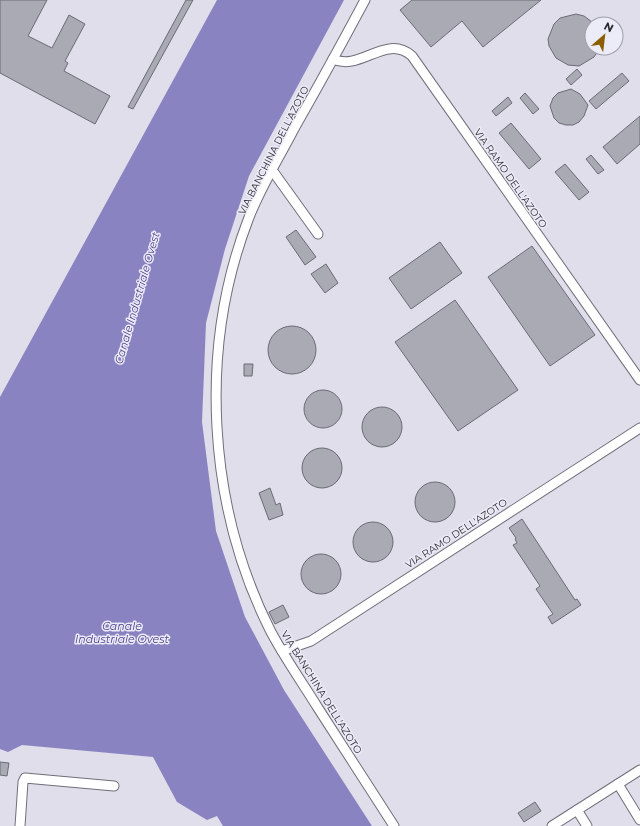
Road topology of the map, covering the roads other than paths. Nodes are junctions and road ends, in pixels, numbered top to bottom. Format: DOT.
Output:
graph roads {
  1 [pos="365,0"];
  2 [pos="333,59"];
  3 [pos="272,170"];
  4 [pos="318,234"];
  5 [pos="640,380"];
  6 [pos="640,428"];
  7 [pos="282,651"];
  8 [pos="640,770"];
  9 [pos="618,784"];
  10 [pos="114,786"];
  11 [pos="577,810"];
  12 [pos="640,820"];
  13 [pos="20,826"];
  14 [pos="394,826"];
  15 [pos="552,826"];
  16 [pos="587,826"];
  1 -- 2 [label="street, VIA BANCHINA DELL'AZOTO"];
  2 -- 3 [label="street, VIA BANCHINA DELL'AZOTO"];
  2 -- 5 [label="street, VIA RAMO DELL'AZOTO"];
  3 -- 4 [label="street"];
  3 -- 7 [label="street, VIA BANCHINA DELL'AZOTO"];
  6 -- 7 [label="street, VIA RAMO DELL'AZOTO"];
  7 -- 14 [label="street, VIA BANCHINA DELL'AZOTO"];
  8 -- 9 [label="street"];
  9 -- 11 [label="street"];
  9 -- 12 [label="street"];
  10 -- 13 [label="street"];
  11 -- 15 [label="street"];
  11 -- 16 [label="street"];
}
